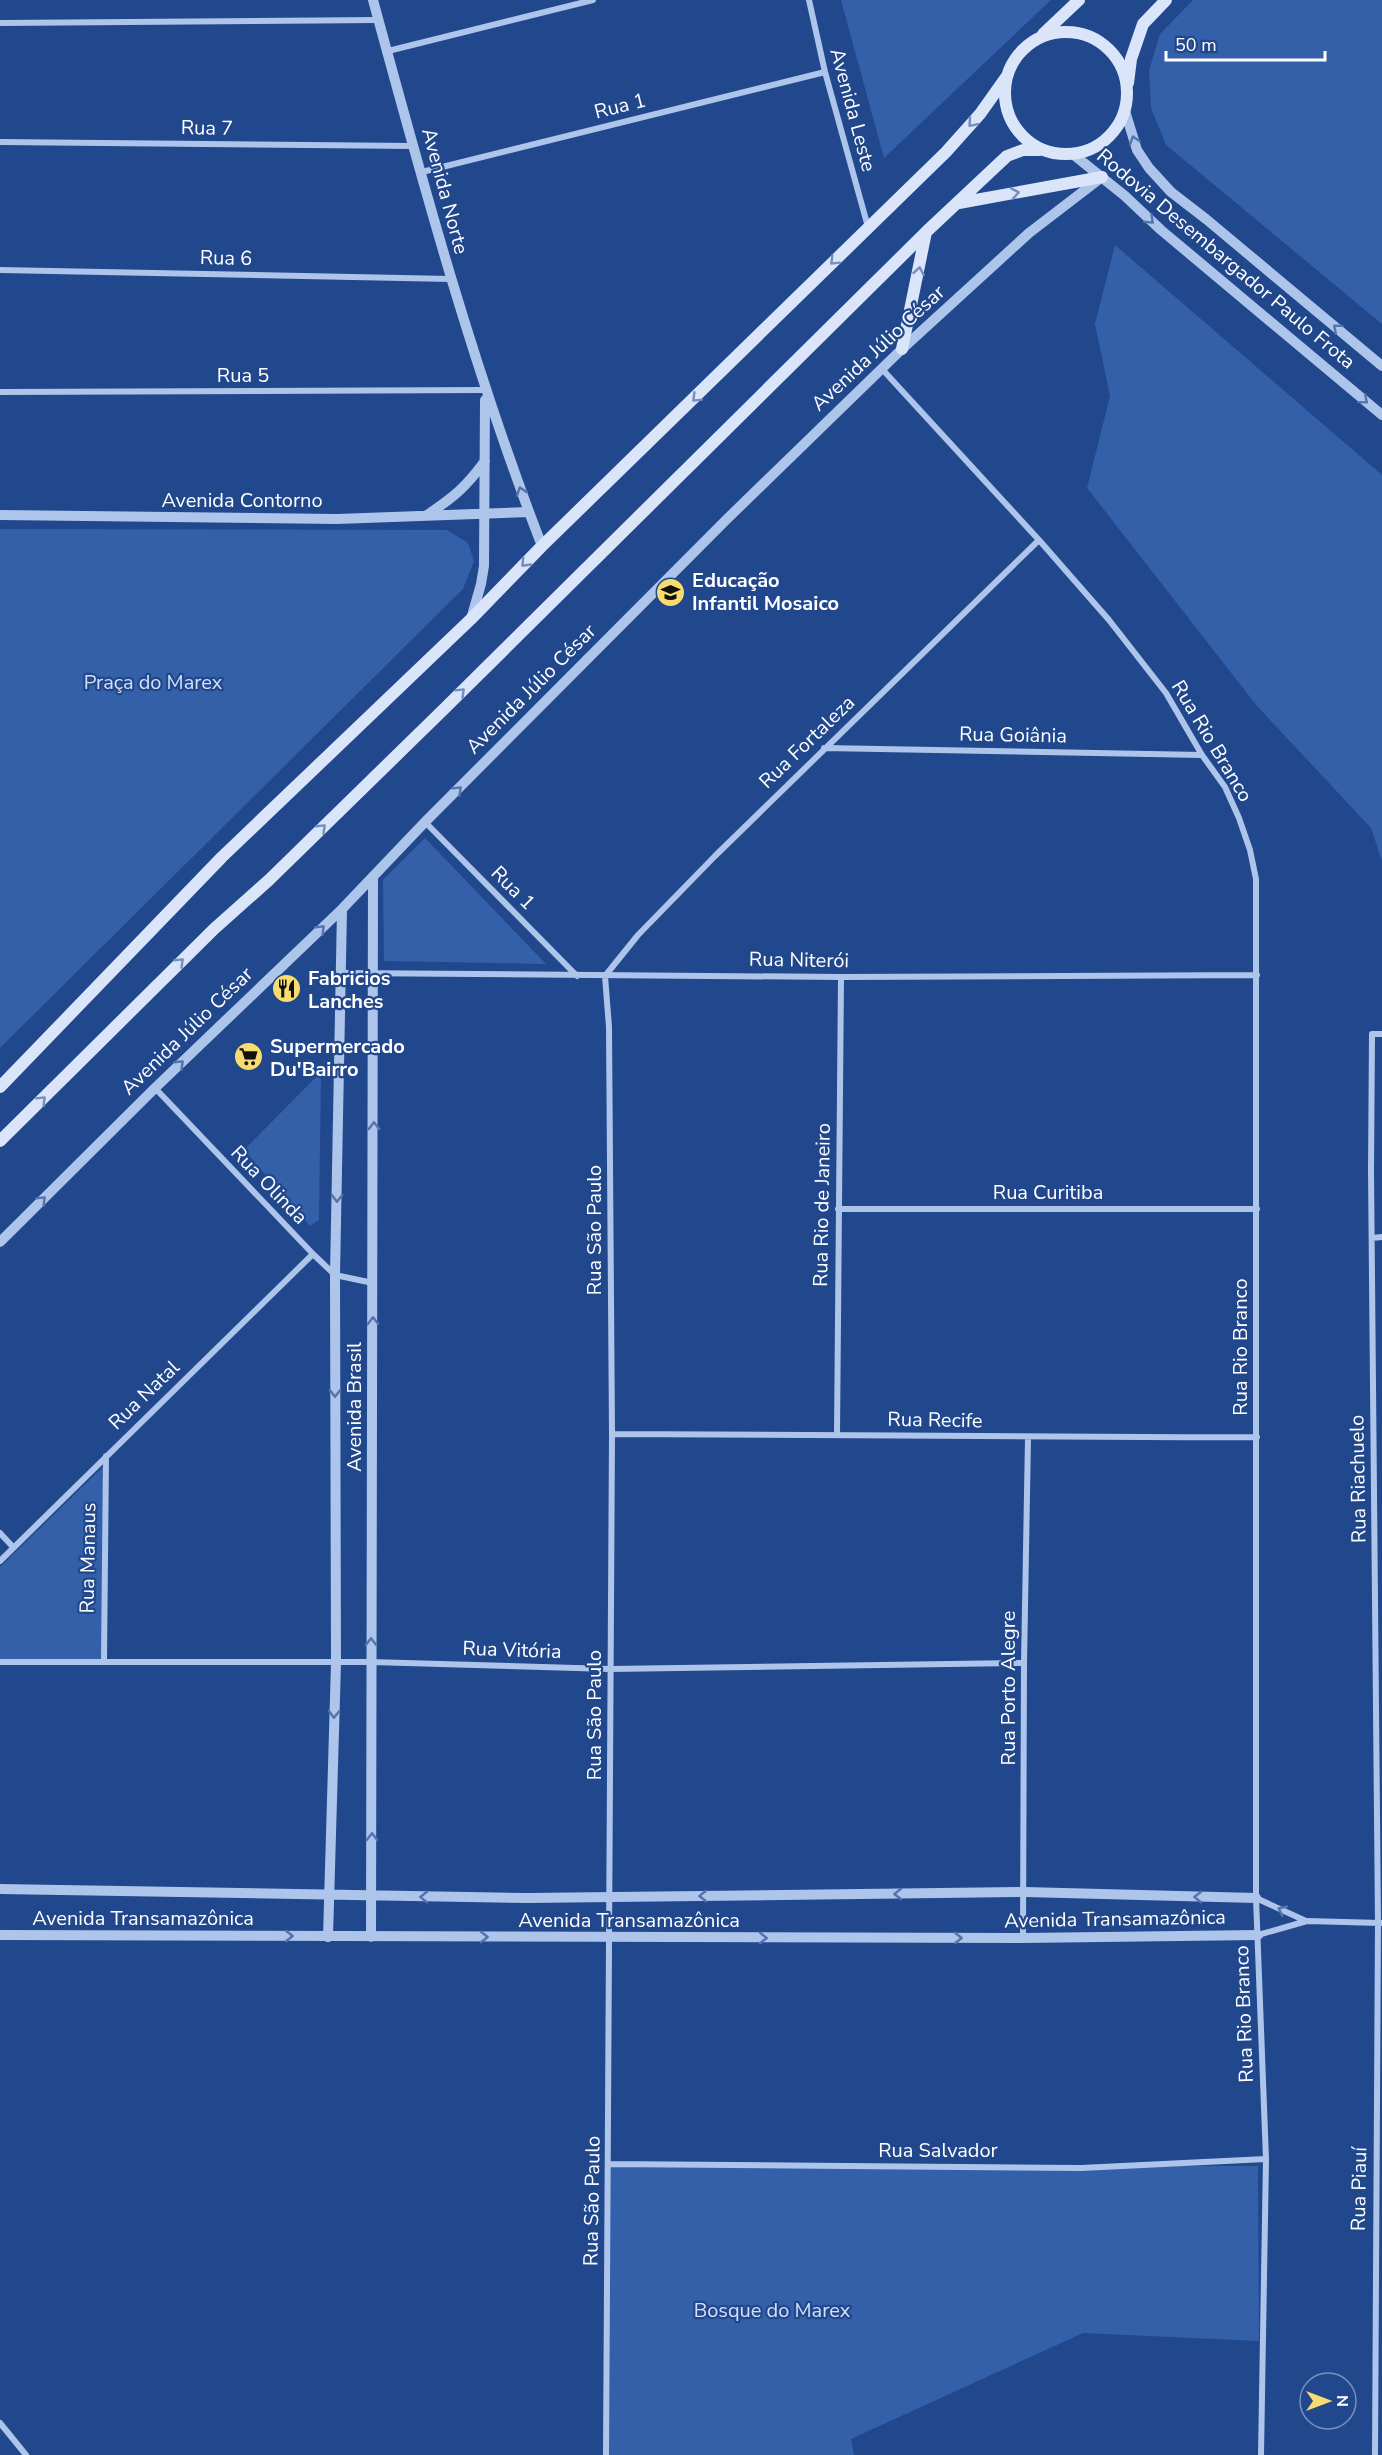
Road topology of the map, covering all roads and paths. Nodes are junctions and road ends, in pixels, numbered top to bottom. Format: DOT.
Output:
graph roads {
  1 [pos="373,0"];
  2 [pos="592,0"];
  3 [pos="809,0"];
  4 [pos="1079,0"];
  5 [pos="1166,0"];
  6 [pos="378,20"];
  7 [pos="0,23"];
  8 [pos="1040,37"];
  9 [pos="388,51"];
  10 [pos="825,72"];
  11 [pos="1007,76"];
  12 [pos="1127,93"];
  13 [pos="1125,111"];
  14 [pos="0,142"];
  15 [pos="414,146"];
  16 [pos="1040,150"];
  17 [pos="1074,155"];
  18 [pos="422,172"];
  19 [pos="1102,177"];
  20 [pos="957,203"];
  21 [pos="868,227"];
  22 [pos="926,232"];
  23 [pos="0,270"];
  24 [pos="451,279"];
  25 [pos="902,349"];
  26 [pos="1382,366"];
  27 [pos="882,369"];
  28 [pos="485,390"];
  29 [pos="0,392"];
  30 [pos="1382,415"];
  31 [pos="485,460"];
  32 [pos="529,512"];
  33 [pos="485,514"];
  34 [pos="0,515"];
  35 [pos="424,516"];
  36 [pos="1039,540"];
  37 [pos="542,546"];
  38 [pos="471,619"];
  39 [pos="824,748"];
  40 [pos="1202,755"];
  41 [pos="425,822"];
  42 [pos="373,877"];
  43 [pos="342,909"];
  44 [pos="341,973"];
  45 [pos="374,973"];
  46 [pos="1257,975"];
  47 [pos="577,976"];
  48 [pos="605,976"];
  49 [pos="841,977"];
  50 [pos="1382,1034"];
  51 [pos="0,1087"];
  52 [pos="155,1088"];
  53 [pos="0,1141"];
  54 [pos="838,1209"];
  55 [pos="1257,1209"];
  56 [pos="1372,1238"];
  57 [pos="1382,1238"];
  58 [pos="0,1242"];
  59 [pos="313,1254"];
  60 [pos="335,1275"];
  61 [pos="373,1283"];
  62 [pos="612,1434"];
  63 [pos="837,1434"];
  64 [pos="1374,1436"];
  65 [pos="1382,1436"];
  66 [pos="1257,1437"];
  67 [pos="1028,1438"];
  68 [pos="106,1456"];
  69 [pos="0,1533"];
  70 [pos="13,1547"];
  71 [pos="0,1561"];
  72 [pos="104,1661"];
  73 [pos="0,1662"];
  74 [pos="371,1662"];
  75 [pos="336,1664"];
  76 [pos="1024,1664"];
  77 [pos="610,1669"];
  78 [pos="1380,1873"];
  79 [pos="0,1889"];
  80 [pos="1025,1892"];
  81 [pos="328,1896"];
  82 [pos="372,1896"];
  83 [pos="611,1898"];
  84 [pos="1256,1898"];
  85 [pos="1307,1922"];
  86 [pos="1380,1923"];
  87 [pos="0,1935"];
  88 [pos="1258,1935"];
  89 [pos="328,1937"];
  90 [pos="371,1937"];
  91 [pos="611,1938"];
  92 [pos="1023,1938"];
  93 [pos="1266,2159"];
  94 [pos="609,2164"];
  95 [pos="1375,2282"];
  96 [pos="1382,2290"];
  97 [pos="0,2423"];
  98 [pos="26,2455"];
  99 [pos="606,2455"];
  100 [pos="1261,2455"];
  101 [pos="1375,2455"];
  1 -- 6 [label="street, Avenida Norte"];
  2 -- 9 [label="street"];
  3 -- 10 [label="street, Avenida Leste"];
  4 -- 8 [label="main road"];
  5 -- 12 [label="main road"];
  6 -- 7 [label="street"];
  6 -- 9 [label="street, Avenida Norte"];
  8 -- 11 [label="main road"];
  8 -- 12 [label="main road"];
  9 -- 15 [label="street, Avenida Norte"];
  10 -- 18 [label="street, Rua 1"];
  10 -- 21 [label="street, Avenida Leste"];
  11 -- 16 [label="main road"];
  11 -- 21 [label="main road, one-way"];
  12 -- 13 [label="main road"];
  13 -- 17 [label="main road"];
  26 -- 13 [label="street, Rodovia Desembargador Paulo Frota, one-way"];
  14 -- 15 [label="street, Rua 7"];
  15 -- 18 [label="street, Avenida Norte"];
  16 -- 17 [label="main road"];
  16 -- 20 [label="main road"];
  17 -- 19 [label="street, Rodovia Desembargador Paulo Frota"];
  18 -- 24 [label="street, Avenida Norte"];
  20 -- 19 [label="main road, one-way"];
  19 -- 25 [label="street, Avenida Júlio César"];
  19 -- 30 [label="street, Rodovia Desembargador Paulo Frota, one-way"];
  20 -- 22 [label="main road"];
  21 -- 37 [label="main road, one-way"];
  25 -- 22 [label="main road, one-way"];
  53 -- 22 [label="main road, one-way"];
  23 -- 24 [label="street, Rua 6"];
  24 -- 28 [label="street, Avenida Norte"];
  25 -- 27 [label="street, Avenida Júlio César"];
  27 -- 36 [label="street, Rua Rio Branco"];
  41 -- 27 [label="street, Avenida Júlio César, one-way"];
  28 -- 29 [label="street, Rua 5"];
  28 -- 31 [label="street"];
  32 -- 28 [label="street, one-way"];
  31 -- 33 [label="street"];
  31 -- 35 [label="street"];
  32 -- 33 [label="street, Avenida Contorno"];
  32 -- 37 [label="street"];
  33 -- 35 [label="street, Avenida Contorno"];
  33 -- 38 [label="street"];
  34 -- 35 [label="street, Avenida Contorno"];
  36 -- 39 [label="street, Rua Fortaleza"];
  36 -- 40 [label="street, Rua Rio Branco"];
  37 -- 38 [label="main road, one-way"];
  38 -- 51 [label="main road"];
  39 -- 40 [label="street, Rua Goiânia"];
  39 -- 48 [label="street, Rua Fortaleza"];
  40 -- 46 [label="street, Rua Rio Branco"];
  41 -- 42 [label="street, Avenida Júlio César"];
  41 -- 47 [label="street, Rua 1"];
  42 -- 43 [label="street, Avenida Júlio César"];
  42 -- 45 [label="street, Avenida Brasil"];
  43 -- 44 [label="street, Avenida Brasil"];
  52 -- 43 [label="street, Avenida Júlio César, one-way"];
  44 -- 45 [label="street, Rua Niterói"];
  44 -- 60 [label="street, Avenida Brasil, one-way"];
  45 -- 47 [label="street, Rua Niterói"];
  61 -- 45 [label="street, Avenida Brasil, one-way"];
  46 -- 49 [label="street, Rua Niterói"];
  46 -- 55 [label="street, Rua Rio Branco"];
  47 -- 48 [label="street, Rua Niterói"];
  48 -- 49 [label="street, Rua Niterói"];
  48 -- 62 [label="street, Rua São Paulo"];
  49 -- 54 [label="street, Rua Rio de Janeiro"];
  50 -- 56 [label="street, Rua Riachuelo"];
  58 -- 52 [label="street, Avenida Júlio César, one-way"];
  52 -- 59 [label="street, Rua Olinda"];
  54 -- 55 [label="street, Rua Curitiba"];
  54 -- 63 [label="street, Rua Rio de Janeiro"];
  55 -- 66 [label="street, Rua Rio Branco"];
  56 -- 57 [label="street"];
  56 -- 64 [label="street, Rua Riachuelo"];
  59 -- 60 [label="street, Rua Olinda"];
  59 -- 68 [label="street, Rua Natal"];
  60 -- 61 [label="street"];
  60 -- 75 [label="street, Avenida Brasil, one-way"];
  74 -- 61 [label="street, Avenida Brasil, one-way"];
  62 -- 63 [label="street, Rua Recife"];
  62 -- 77 [label="street, Rua São Paulo"];
  63 -- 67 [label="street, Rua Recife"];
  64 -- 65 [label="street"];
  64 -- 78 [label="street, Rua Riachuelo"];
  66 -- 67 [label="street, Rua Recife"];
  66 -- 84 [label="street, Rua Rio Branco"];
  67 -- 76 [label="street, Rua Porto Alegre"];
  68 -- 70 [label="street, Rua Natal"];
  68 -- 72 [label="street, Rua Manaus"];
  69 -- 70 [label="street"];
  70 -- 71 [label="street, Rua Natal"];
  72 -- 73 [label="street, Rua Vitória"];
  72 -- 75 [label="street, Rua Vitória"];
  74 -- 75 [label="street, Rua Vitória"];
  74 -- 77 [label="street, Rua Vitória"];
  82 -- 74 [label="street, Avenida Brasil, one-way"];
  75 -- 81 [label="street, Avenida Brasil, one-way"];
  76 -- 77 [label="street, Rua Vitória"];
  76 -- 80 [label="street, Rua Porto Alegre"];
  77 -- 83 [label="street, Rua São Paulo"];
  78 -- 86 [label="street, Rua Riachuelo"];
  79 -- 81 [label="street, Avenida Transamazônica"];
  80 -- 83 [label="street, Avenida Transamazônica, one-way"];
  84 -- 80 [label="street, Avenida Transamazônica, one-way"];
  80 -- 92 [label="street, Rua Porto Alegre"];
  81 -- 82 [label="street, Avenida Transamazônica"];
  81 -- 89 [label="street, Avenida Brasil"];
  83 -- 82 [label="street, Avenida Transamazônica, one-way"];
  82 -- 90 [label="street, Avenida Brasil"];
  83 -- 91 [label="street, Rua São Paulo"];
  85 -- 84 [label="street, one-way"];
  84 -- 88 [label="street, Rua Rio Branco"];
  85 -- 86 [label="street"];
  85 -- 88 [label="street"];
  86 -- 95 [label="street, Rua Piauí"];
  87 -- 89 [label="street, Avenida Transamazônica, one-way"];
  88 -- 92 [label="street, Avenida Transamazônica"];
  88 -- 93 [label="street, Rua Rio Branco"];
  89 -- 90 [label="street, Avenida Transamazônica"];
  90 -- 91 [label="street, Avenida Transamazônica, one-way"];
  91 -- 92 [label="street, Avenida Transamazônica, one-way"];
  91 -- 94 [label="street, Rua São Paulo"];
  93 -- 94 [label="street, Rua Salvador"];
  93 -- 100 [label="street, Rua Rio Branco"];
  94 -- 99 [label="street, Rua São Paulo"];
  95 -- 96 [label="street"];
  95 -- 101 [label="street, Rua Piauí"];
  97 -- 98 [label="street"];
}
